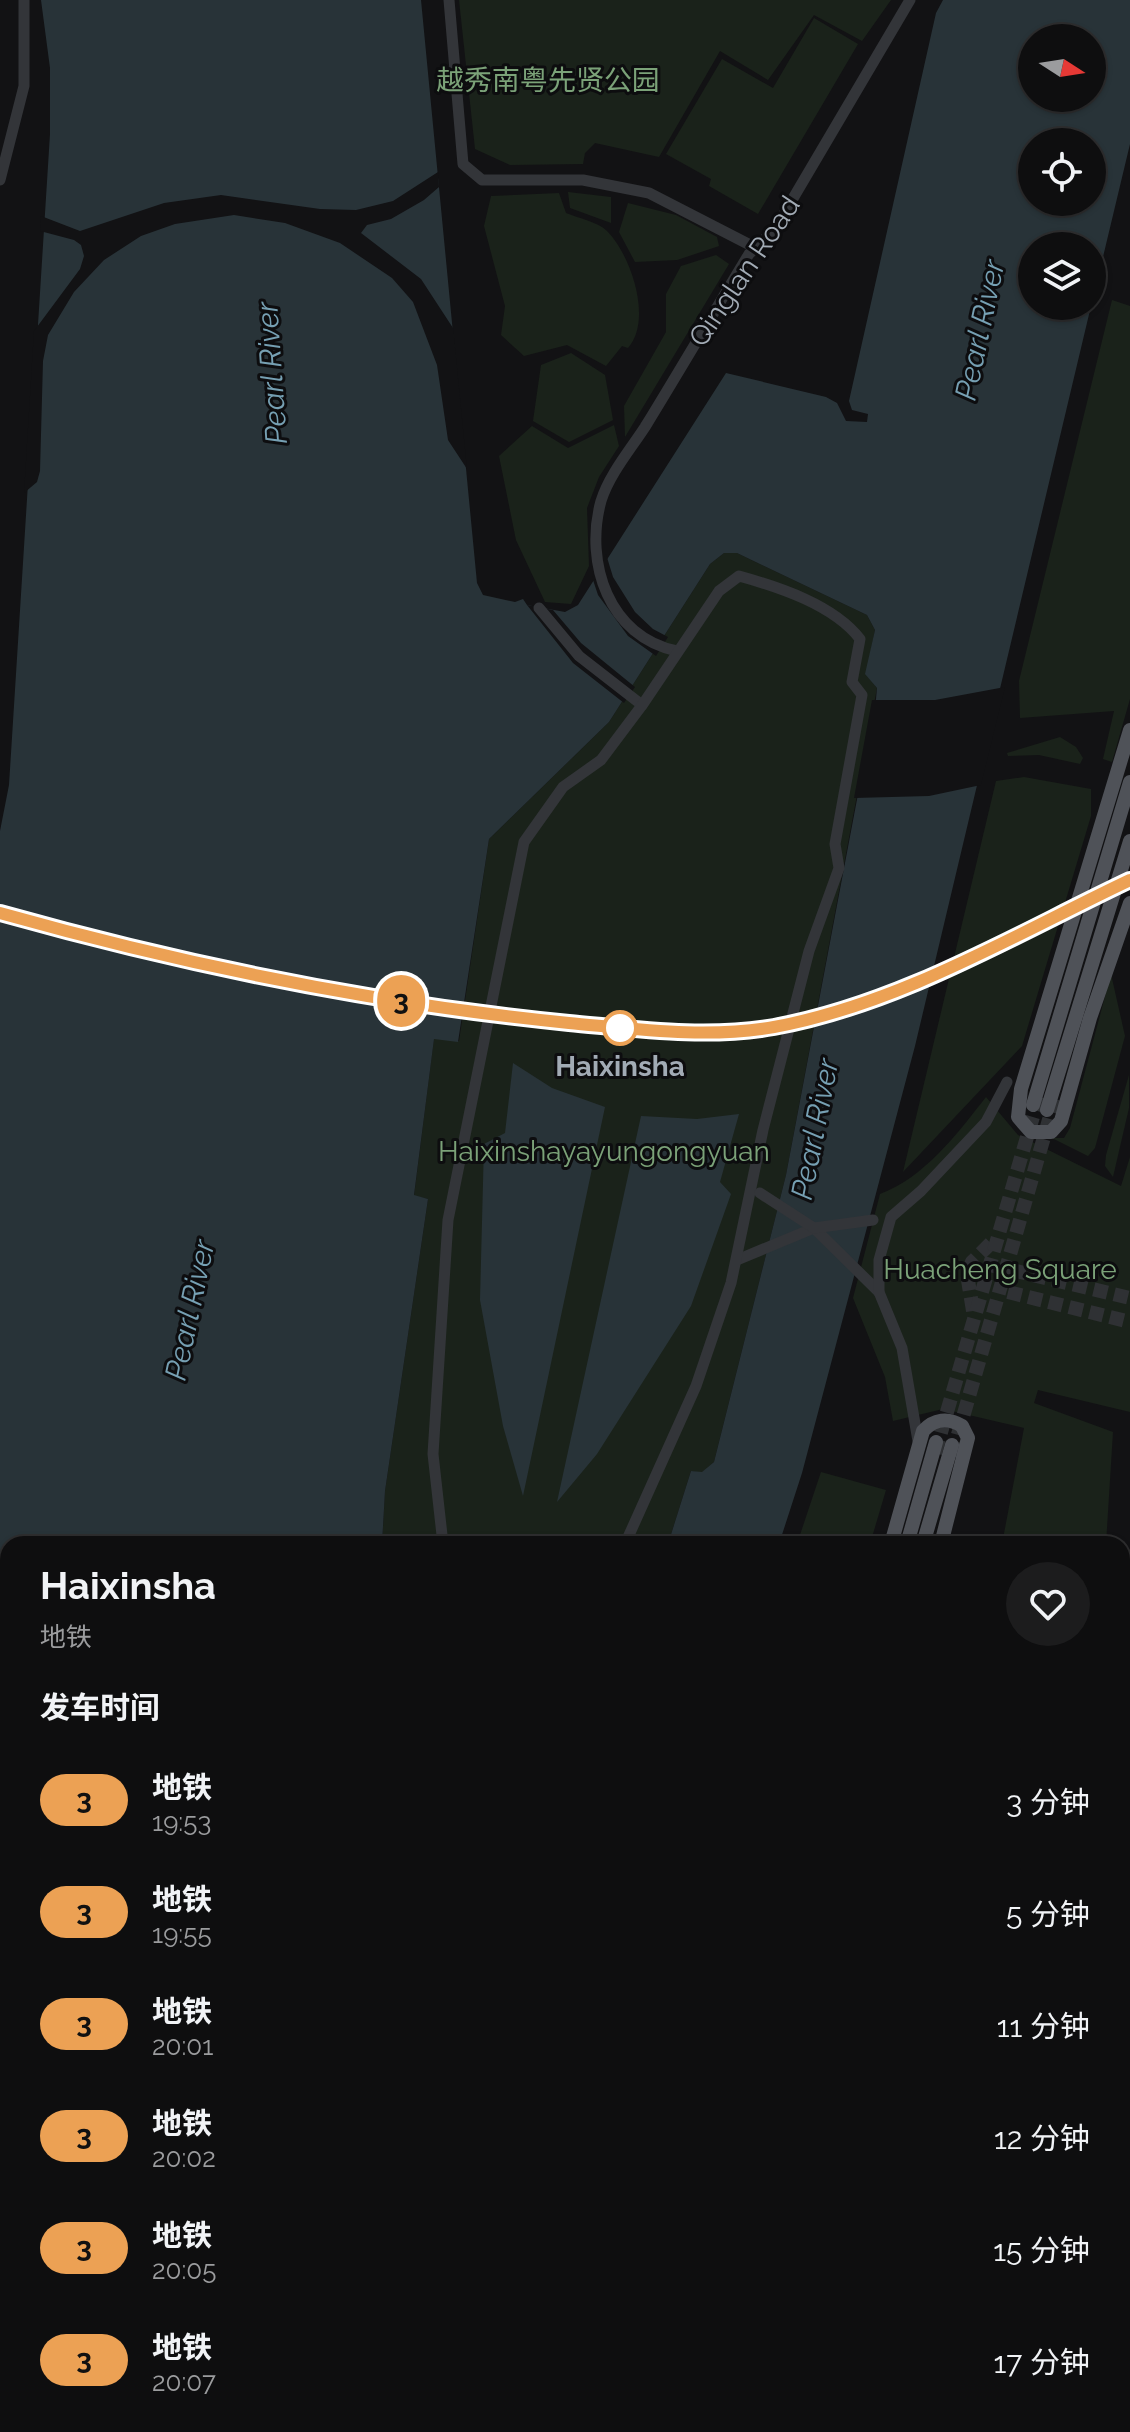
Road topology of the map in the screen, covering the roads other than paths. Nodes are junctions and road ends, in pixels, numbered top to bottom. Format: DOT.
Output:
graph roads {
  1 [pos="24,0"];
  2 [pos="449,0"];
  3 [pos="910,0"];
  4 [pos="0,180"];
  5 [pos="754,247"];
  6 [pos="539,608"];
  7 [pos="672,650"];
  8 [pos="642,705"];
  9 [pos="1130,730"];
  10 [pos="1126,776"];
  11 [pos="1111,822"];
  12 [pos="1130,841"];
  13 [pos="1130,903"];
  14 [pos="1007,1082"];
  15 [pos="756,1192"];
  16 [pos="891,1217"];
  17 [pos="814,1228"];
  18 [pos="742,1259"];
  19 [pos="879,1292"];
  20 [pos="936,1442"];
  21 [pos="919,1443"];
  22 [pos="952,1445"];
  23 [pos="442,1536"];
  24 [pos="629,1536"];
  25 [pos="893,1536"];
  26 [pos="909,1536"];
  27 [pos="925,1536"];
  28 [pos="943,1536"];
  1 -- 4 [label="street"];
  2 -- 5 [label="street"];
  3 -- 5 [label="street, Qinglan Road"];
  5 -- 7 [label="street, Qinglan Road"];
  6 -- 8 [label="street"];
  7 -- 8 [label="street"];
  7 -- 15 [label="street"];
  8 -- 23 [label="street"];
  9 -- 10 [label="main road"];
  10 -- 11 [label="main road"];
  10 -- 11 [label="main road"];
  11 -- 12 [label="main road"];
  11 -- 13 [label="main road"];
  14 -- 16 [label="street"];
  15 -- 17 [label="street, bridge"];
  15 -- 18 [label="street"];
  16 -- 17 [label="street, bridge"];
  16 -- 19 [label="street"];
  17 -- 18 [label="street"];
  17 -- 19 [label="street"];
  18 -- 24 [label="street"];
  19 -- 21 [label="street"];
  20 -- 26 [label="main road"];
  21 -- 25 [label="main road"];
  21 -- 28 [label="main road"];
  22 -- 27 [label="main road"];
}
